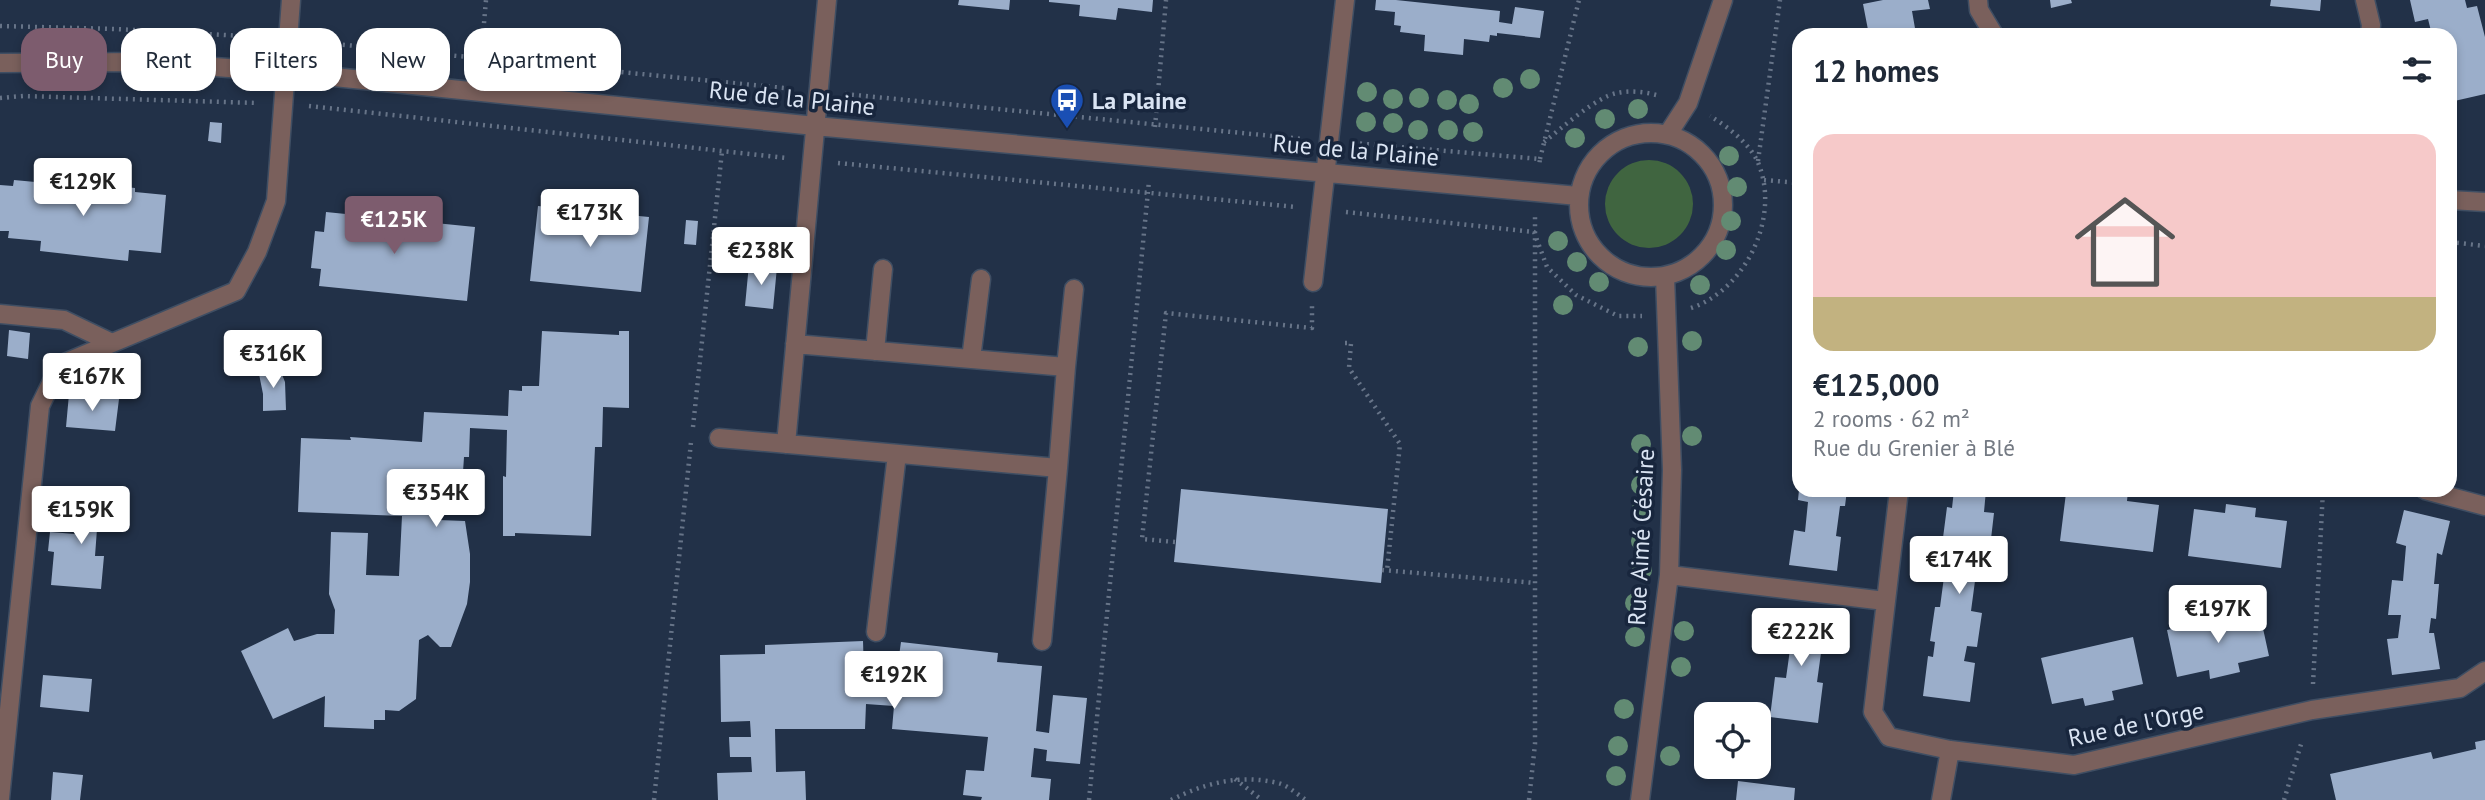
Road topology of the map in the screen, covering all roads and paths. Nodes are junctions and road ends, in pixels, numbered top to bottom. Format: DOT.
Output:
graph roads {
  1 [pos="291,0"];
  2 [pos="486,0"];
  3 [pos="827,0"];
  4 [pos="1166,0"];
  5 [pos="1345,0"];
  6 [pos="1579,0"];
  7 [pos="1723,0"];
  8 [pos="1780,0"];
  9 [pos="1978,0"];
  10 [pos="2365,0"];
  11 [pos="0,26"];
  12 [pos="288,28"];
  13 [pos="484,28"];
  14 [pos="1990,28"];
  15 [pos="2371,28"];
  16 [pos="230,36"];
  17 [pos="342,44"];
  18 [pos="464,56"];
  19 [pos="0,63"];
  20 [pos="230,68"];
  21 [pos="621,72"];
  22 [pos="342,78"];
  23 [pos="283,91"];
  24 [pos="819,91"];
  25 [pos="0,98"];
  26 [pos="1688,103"];
  27 [pos="282,104"];
  28 [pos="1156,124"];
  29 [pos="815,126"];
  30 [pos="1668,134"];
  31 [pos="1329,141"];
  32 [pos="1544,142"];
  33 [pos="722,151"];
  34 [pos="1152,157"];
  35 [pos="1540,159"];
  36 [pos="812,161"];
  37 [pos="1758,162"];
  38 [pos="1326,171"];
  39 [pos="1764,180"];
  40 [pos="1792,182"];
  41 [pos="1149,191"];
  42 [pos="1536,191"];
  43 [pos="1578,196"];
  44 [pos="2457,200"];
  45 [pos="2485,202"];
  46 [pos="1321,209"];
  47 [pos="1534,232"];
  48 [pos="2457,244"];
  49 [pos="2485,246"];
  50 [pos="883,269"];
  51 [pos="1665,276"];
  52 [pos="981,279"];
  53 [pos="1313,282"];
  54 [pos="1074,289"];
  55 [pos="0,314"];
  56 [pos="1667,316"];
  57 [pos="1345,343"];
  58 [pos="112,344"];
  59 [pos="795,344"];
  60 [pos="875,351"];
  61 [pos="971,359"];
  62 [pos="1066,367"];
  63 [pos="719,438"];
  64 [pos="786,444"];
  65 [pos="897,454"];
  66 [pos="1058,468"];
  67 [pos="1898,497"];
  68 [pos="2323,497"];
  69 [pos="2451,497"];
  70 [pos="2485,506"];
  71 [pos="1175,542"];
  72 [pos="1669,575"];
  73 [pos="1535,583"];
  74 [pos="1885,601"];
  75 [pos="876,632"];
  76 [pos="1042,641"];
  77 [pos="2485,671"];
  78 [pos="2312,710"];
  79 [pos="1950,750"];
  80 [pos="1235,779"];
  81 [pos="0,798"];
  82 [pos="654,800"];
  83 [pos="1089,800"];
  84 [pos="1171,800"];
  85 [pos="1262,800"];
  86 [pos="1306,800"];
  87 [pos="1530,800"];
  88 [pos="1640,800"];
  89 [pos="1941,800"];
  90 [pos="2284,800"];
  1 -- 12 [label="street"];
  2 -- 13 [label="path"];
  3 -- 24 [label="street"];
  4 -- 28 [label="path"];
  5 -- 31 [label="street"];
  6 -- 32 [label="path"];
  7 -- 26 [label="street"];
  8 -- 37 [label="path"];
  9 -- 14 [label="street"];
  10 -- 15 [label="street"];
  11 -- 16 [label="path"];
  17 -- 18 [label="path"];
  19 -- 20 [label="street, Rue de la Plaine"];
  21 -- 24 [label="path"];
  22 -- 29 [label="street, Rue de la Plaine"];
  23 -- 27 [label="street"];
  24 -- 28 [label="path"];
  24 -- 29 [label="street"];
  25 -- 27 [label="path"];
  26 -- 30 [label="street"];
  26 -- 32 [label="path"];
  26 -- 37 [label="path"];
  27 -- 33 [label="path"];
  27 -- 58 [label="street"];
  28 -- 31 [label="path"];
  28 -- 34 [label="path"];
  29 -- 34 [label="street, Rue de la Plaine"];
  29 -- 36 [label="street"];
  30 -- 43 [label="street"];
  30 -- 51 [label="street"];
  31 -- 35 [label="path"];
  31 -- 38 [label="street"];
  32 -- 35 [label="path"];
  33 -- 36 [label="path"];
  33 -- 82 [label="path"];
  34 -- 38 [label="street, Rue de la Plaine"];
  34 -- 41 [label="path"];
  35 -- 42 [label="path"];
  36 -- 41 [label="path"];
  36 -- 59 [label="street"];
  37 -- 39 [label="path"];
  38 -- 42 [label="street, Rue de la Plaine"];
  38 -- 46 [label="street"];
  39 -- 40 [label="path"];
  39 -- 56 [label="path"];
  41 -- 46 [label="path"];
  41 -- 83 [label="path"];
  42 -- 43 [label="street, Rue de la Plaine"];
  42 -- 47 [label="path"];
  43 -- 51 [label="street"];
  44 -- 45 [label="street"];
  46 -- 47 [label="path"];
  46 -- 53 [label="street"];
  47 -- 56 [label="path"];
  47 -- 73 [label="path"];
  48 -- 49 [label="path"];
  50 -- 60 [label="street"];
  51 -- 56 [label="street, Rue Aimé Césaire"];
  52 -- 61 [label="street"];
  53 -- 71 [label="path"];
  54 -- 62 [label="street"];
  55 -- 58 [label="street"];
  56 -- 72 [label="street, Rue Aimé Césaire"];
  57 -- 73 [label="path"];
  58 -- 81 [label="street"];
  59 -- 60 [label="street"];
  59 -- 64 [label="street"];
  60 -- 61 [label="street"];
  61 -- 62 [label="street"];
  62 -- 66 [label="street"];
  63 -- 64 [label="street"];
  64 -- 65 [label="street"];
  65 -- 66 [label="street"];
  65 -- 75 [label="street"];
  66 -- 76 [label="street"];
  67 -- 74 [label="street, Rue de l'Orge"];
  68 -- 78 [label="path"];
  69 -- 70 [label="street"];
  72 -- 74 [label="street"];
  72 -- 88 [label="street, Rue Aimé Césaire"];
  73 -- 87 [label="path"];
  74 -- 79 [label="street, Rue de l'Orge"];
  77 -- 78 [label="street, Rue de l'Orge"];
  78 -- 79 [label="street, Rue de l'Orge"];
  78 -- 90 [label="path"];
  79 -- 89 [label="street"];
  80 -- 84 [label="path"];
  80 -- 85 [label="path"];
  80 -- 86 [label="path"];
}
